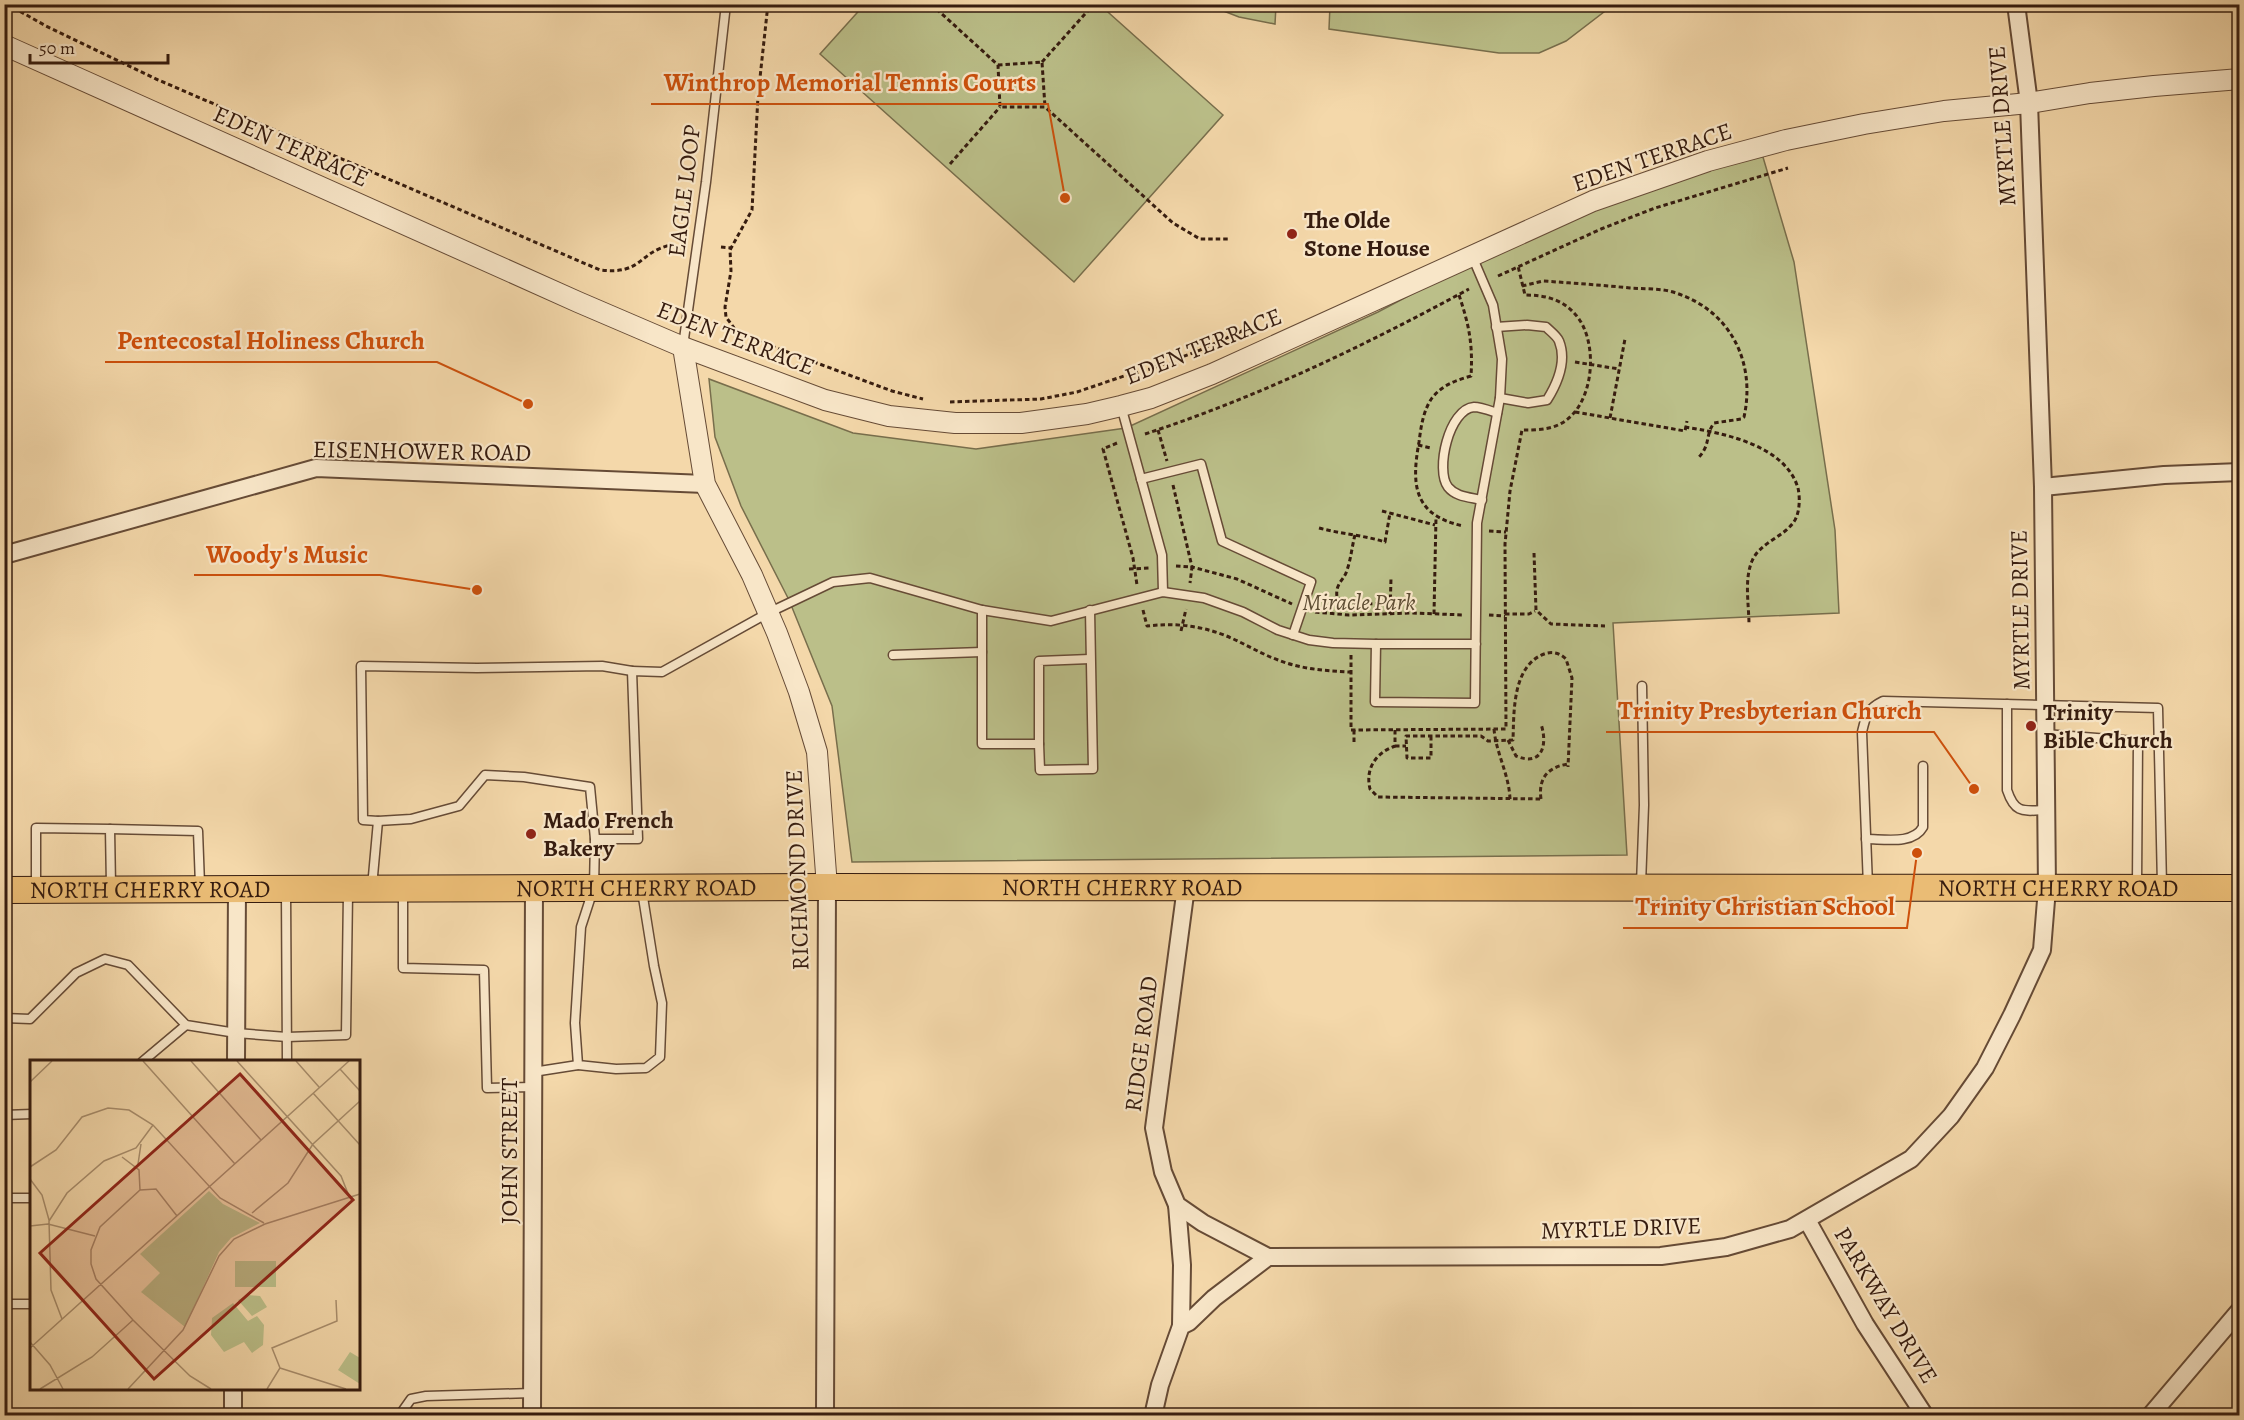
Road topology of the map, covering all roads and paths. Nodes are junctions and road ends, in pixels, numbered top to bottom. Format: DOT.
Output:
graph roads {
  1 [pos="7,4"];
  2 [pos="726,4"];
  3 [pos="768,4"];
  4 [pos="931,4"];
  5 [pos="2016,4"];
  6 [pos="1093,5"];
  7 [pos="5,47"];
  8 [pos="1042,62"];
  9 [pos="998,65"];
  10 [pos="2240,80"];
  11 [pos="2028,104"];
  12 [pos="1000,107"];
  13 [pos="1045,107"];
  14 [pos="950,164"];
  15 [pos="1788,168"];
  16 [pos="1230,238"];
  17 [pos="671,245"];
  18 [pos="721,248"];
  19 [pos="732,248"];
  20 [pos="1472,256"];
  21 [pos="1518,266"];
  22 [pos="1498,276"];
  23 [pos="1522,286"];
  24 [pos="1469,289"];
  25 [pos="1496,327"];
  26 [pos="1244,330"];
  27 [pos="1625,339"];
  28 [pos="682,347"];
  29 [pos="1590,364"];
  30 [pos="1619,369"];
  31 [pos="1500,398"];
  32 [pos="924,399"];
  33 [pos="947,401"];
  34 [pos="1121,406"];
  35 [pos="1575,412"];
  36 [pos="1497,413"];
  37 [pos="1610,418"];
  38 [pos="1687,421"];
  39 [pos="1685,426"];
  40 [pos="1710,431"];
  41 [pos="1145,435"];
  42 [pos="1117,443"];
  43 [pos="1418,445"];
  44 [pos="1431,458"];
  45 [pos="1698,458"];
  46 [pos="2240,472"];
  47 [pos="1141,479"];
  48 [pos="705,484"];
  49 [pos="2043,487"];
  50 [pos="1482,500"];
  51 [pos="1382,511"];
  52 [pos="1389,513"];
  53 [pos="1436,517"];
  54 [pos="1435,525"];
  55 [pos="1319,528"];
  56 [pos="1487,531"];
  57 [pos="1506,532"];
  58 [pos="1355,535"];
  59 [pos="1534,553"];
  60 [pos="4,555"];
  61 [pos="1173,566"];
  62 [pos="1152,567"];
  63 [pos="1129,569"];
  64 [pos="1135,569"];
  65 [pos="1391,578"];
  66 [pos="1190,585"];
  67 [pos="1138,587"];
  68 [pos="1163,592"];
  69 [pos="1390,603"];
  70 [pos="1142,607"];
  71 [pos="1187,607"];
  72 [pos="982,610"];
  73 [pos="1090,610"];
  74 [pos="1536,610"];
  75 [pos="768,613"];
  76 [pos="1390,614"];
  77 [pos="1434,614"];
  78 [pos="1488,615"];
  79 [pos="1505,615"];
  80 [pos="1183,625"];
  81 [pos="1749,625"];
  82 [pos="1605,626"];
  83 [pos="1181,631"];
  84 [pos="1293,635"];
  85 [pos="1376,644"];
  86 [pos="1476,644"];
  87 [pos="982,652"];
  88 [pos="1350,654"];
  89 [pos="893,655"];
  90 [pos="1090,659"];
  91 [pos="632,671"];
  92 [pos="1350,672"];
  93 [pos="1642,686"];
  94 [pos="2007,704"];
  95 [pos="2045,705"];
  96 [pos="1541,724"];
  97 [pos="1494,729"];
  98 [pos="1354,730"];
  99 [pos="1395,730"];
  100 [pos="2045,734"];
  101 [pos="1431,736"];
  102 [pos="1508,740"];
  103 [pos="1495,741"];
  104 [pos="2138,741"];
  105 [pos="2161,743"];
  106 [pos="1039,744"];
  107 [pos="1354,744"];
  108 [pos="1395,746"];
  109 [pos="1406,746"];
  110 [pos="1923,766"];
  111 [pos="1510,799"];
  112 [pos="2046,810"];
  113 [pos="378,822"];
  114 [pos="110,829"];
  115 [pos="595,839"];
  116 [pos="1866,839"];
  117 [pos="534,887"];
  118 [pos="594,887"];
  119 [pos="642,887"];
  120 [pos="827,887"];
  121 [pos="1185,887"];
  122 [pos="1641,887"];
  123 [pos="237,888"];
  124 [pos="286,888"];
  125 [pos="402,888"];
  126 [pos="1868,888"];
  127 [pos="2047,888"];
  128 [pos="2137,888"];
  129 [pos="2163,888"];
  130 [pos="2240,888"];
  131 [pos="111,889"];
  132 [pos="200,889"];
  133 [pos="360,889"];
  134 [pos="4,890"];
  135 [pos="36,890"];
  136 [pos="4,1018"];
  137 [pos="186,1025"];
  138 [pos="236,1033"];
  139 [pos="287,1037"];
  140 [pos="144,1060"];
  141 [pos="236,1060"];
  142 [pos="287,1060"];
  143 [pos="578,1065"];
  144 [pos="533,1079"];
  145 [pos="30,1114"];
  146 [pos="4,1115"];
  147 [pos="4,1198"];
  148 [pos="30,1198"];
  149 [pos="1177,1205"];
  150 [pos="1806,1220"];
  151 [pos="1268,1257"];
  152 [pos="4,1304"];
  153 [pos="30,1305"];
  154 [pos="2240,1310"];
  155 [pos="1181,1326"];
  156 [pos="233,1390"];
  157 [pos="532,1393"];
  158 [pos="233,1416"];
  159 [pos="399,1416"];
  160 [pos="532,1416"];
  161 [pos="825,1416"];
  162 [pos="1153,1416"];
  163 [pos="1925,1416"];
  164 [pos="2150,1416"];
  1 -- 17 [label="path"];
  2 -- 28 [label="lane, EAGLE LOOP"];
  3 -- 19 [label="path"];
  4 -- 9 [label="path"];
  5 -- 11 [label="street, MYRTLE DRIVE"];
  6 -- 8 [label="path"];
  7 -- 28 [label="street, EDEN TERRACE"];
  8 -- 9 [label="path"];
  8 -- 13 [label="path"];
  9 -- 12 [label="path"];
  10 -- 11 [label="street, EDEN TERRACE"];
  11 -- 20 [label="street, EDEN TERRACE"];
  11 -- 49 [label="street, MYRTLE DRIVE"];
  12 -- 13 [label="path"];
  12 -- 14 [label="path"];
  13 -- 16 [label="path"];
  15 -- 21 [label="path"];
  18 -- 19 [label="path"];
  19 -- 32 [label="path"];
  20 -- 25 [label="lane"];
  20 -- 34 [label="street, EDEN TERRACE"];
  21 -- 22 [label="path"];
  21 -- 23 [label="path"];
  23 -- 29 [label="path"];
  23 -- 40 [label="path"];
  24 -- 41 [label="path"];
  25 -- 31 [label="lane"];
  25 -- 31 [label="lane"];
  26 -- 33 [label="path"];
  27 -- 30 [label="path"];
  28 -- 34 [label="street, EDEN TERRACE"];
  28 -- 48 [label="street, RICHMOND DRIVE"];
  29 -- 30 [label="path"];
  29 -- 35 [label="path"];
  30 -- 37 [label="path"];
  31 -- 36 [label="lane"];
  34 -- 47 [label="lane"];
  35 -- 37 [label="path"];
  35 -- 57 [label="path"];
  36 -- 50 [label="lane"];
  36 -- 50 [label="lane"];
  37 -- 39 [label="path"];
  38 -- 39 [label="path"];
  39 -- 40 [label="path"];
  40 -- 45 [label="path"];
  40 -- 81 [label="path"];
  42 -- 64 [label="path"];
  43 -- 44 [label="path"];
  46 -- 49 [label="street"];
  47 -- 68 [label="lane"];
  47 -- 84 [label="lane"];
  48 -- 60 [label="street, EISENHOWER ROAD"];
  48 -- 75 [label="street, RICHMOND DRIVE"];
  49 -- 95 [label="street, MYRTLE DRIVE"];
  50 -- 86 [label="lane"];
  51 -- 52 [label="path"];
  52 -- 54 [label="path"];
  52 -- 58 [label="path"];
  53 -- 54 [label="path"];
  54 -- 77 [label="path"];
  55 -- 58 [label="path"];
  56 -- 57 [label="path"];
  57 -- 79 [label="path"];
  58 -- 69 [label="path"];
  59 -- 74 [label="path"];
  61 -- 66 [label="path"];
  62 -- 64 [label="path"];
  63 -- 64 [label="path"];
  64 -- 67 [label="path"];
  65 -- 69 [label="path"];
  68 -- 73 [label="lane"];
  68 -- 84 [label="lane"];
  69 -- 76 [label="path"];
  70 -- 80 [label="path"];
  71 -- 80 [label="path"];
  72 -- 73 [label="lane"];
  72 -- 75 [label="lane"];
  72 -- 87 [label="lane"];
  73 -- 90 [label="lane"];
  74 -- 79 [label="path"];
  74 -- 82 [label="path"];
  75 -- 91 [label="lane"];
  75 -- 120 [label="street, RICHMOND DRIVE"];
  78 -- 79 [label="path"];
  79 -- 97 [label="path"];
  80 -- 83 [label="path"];
  80 -- 92 [label="path"];
  84 -- 85 [label="lane"];
  85 -- 86 [label="lane"];
  85 -- 86 [label="lane"];
  87 -- 89 [label="lane"];
  87 -- 106 [label="lane"];
  88 -- 92 [label="path"];
  90 -- 106 [label="lane"];
  90 -- 106 [label="lane"];
  91 -- 113 [label="lane"];
  91 -- 115 [label="lane"];
  92 -- 98 [label="path"];
  93 -- 122 [label="lane"];
  94 -- 95 [label="lane"];
  94 -- 112 [label="lane"];
  94 -- 116 [label="lane"];
  95 -- 100 [label="street, MYRTLE DRIVE"];
  95 -- 105 [label="lane"];
  96 -- 102 [label="path"];
  97 -- 99 [label="path"];
  97 -- 103 [label="path"];
  98 -- 99 [label="path"];
  98 -- 107 [label="path"];
  99 -- 108 [label="path"];
  100 -- 104 [label="lane"];
  100 -- 112 [label="street, MYRTLE DRIVE"];
  101 -- 103 [label="path"];
  101 -- 109 [label="path"];
  101 -- 109 [label="path"];
  102 -- 103 [label="path"];
  102 -- 111 [label="path"];
  103 -- 111 [label="path"];
  104 -- 105 [label="lane"];
  104 -- 128 [label="lane"];
  105 -- 129 [label="lane"];
  108 -- 109 [label="path"];
  108 -- 111 [label="path"];
  110 -- 116 [label="lane"];
  112 -- 127 [label="street, MYRTLE DRIVE"];
  113 -- 115 [label="lane"];
  113 -- 133 [label="lane"];
  114 -- 131 [label="lane"];
  114 -- 132 [label="lane"];
  114 -- 135 [label="lane"];
  115 -- 118 [label="lane"];
  116 -- 126 [label="lane"];
  117 -- 118 [label="main road, NORTH CHERRY ROAD"];
  117 -- 125 [label="main road, NORTH CHERRY ROAD"];
  117 -- 144 [label="street, JOHN STREET"];
  118 -- 119 [label="main road, NORTH CHERRY ROAD"];
  118 -- 143 [label="lane"];
  119 -- 120 [label="main road, NORTH CHERRY ROAD"];
  119 -- 143 [label="lane"];
  120 -- 121 [label="main road, NORTH CHERRY ROAD"];
  120 -- 161 [label="street, RICHMOND DRIVE"];
  121 -- 122 [label="main road, NORTH CHERRY ROAD"];
  121 -- 149 [label="street, RIDGE ROAD"];
  122 -- 126 [label="main road, NORTH CHERRY ROAD"];
  123 -- 124 [label="main road, NORTH CHERRY ROAD"];
  123 -- 132 [label="main road, NORTH CHERRY ROAD"];
  123 -- 138 [label="street"];
  124 -- 133 [label="main road, NORTH CHERRY ROAD"];
  124 -- 139 [label="lane"];
  125 -- 133 [label="main road, NORTH CHERRY ROAD"];
  125 -- 144 [label="lane"];
  126 -- 127 [label="main road, NORTH CHERRY ROAD"];
  127 -- 128 [label="main road, NORTH CHERRY ROAD"];
  127 -- 150 [label="street, MYRTLE DRIVE"];
  128 -- 129 [label="main road, NORTH CHERRY ROAD"];
  129 -- 130 [label="main road, NORTH CHERRY ROAD"];
  131 -- 132 [label="main road, NORTH CHERRY ROAD"];
  131 -- 135 [label="main road, NORTH CHERRY ROAD"];
  133 -- 139 [label="lane"];
  134 -- 135 [label="main road, NORTH CHERRY ROAD"];
  136 -- 137 [label="lane"];
  137 -- 138 [label="lane"];
  137 -- 140 [label="lane"];
  138 -- 139 [label="lane"];
  138 -- 141 [label="street"];
  139 -- 142 [label="lane"];
  143 -- 144 [label="lane"];
  144 -- 157 [label="street, JOHN STREET"];
  145 -- 146 [label="lane"];
  147 -- 148 [label="lane"];
  149 -- 151 [label="street"];
  149 -- 155 [label="street, RIDGE ROAD"];
  150 -- 151 [label="street, MYRTLE DRIVE"];
  150 -- 163 [label="street, PARKWAY DRIVE"];
  151 -- 155 [label="street"];
  152 -- 153 [label="lane"];
  154 -- 164 [label="street"];
  155 -- 162 [label="street, RIDGE ROAD"];
  156 -- 158 [label="street"];
  157 -- 159 [label="lane"];
  157 -- 160 [label="street, JOHN STREET"];
}
